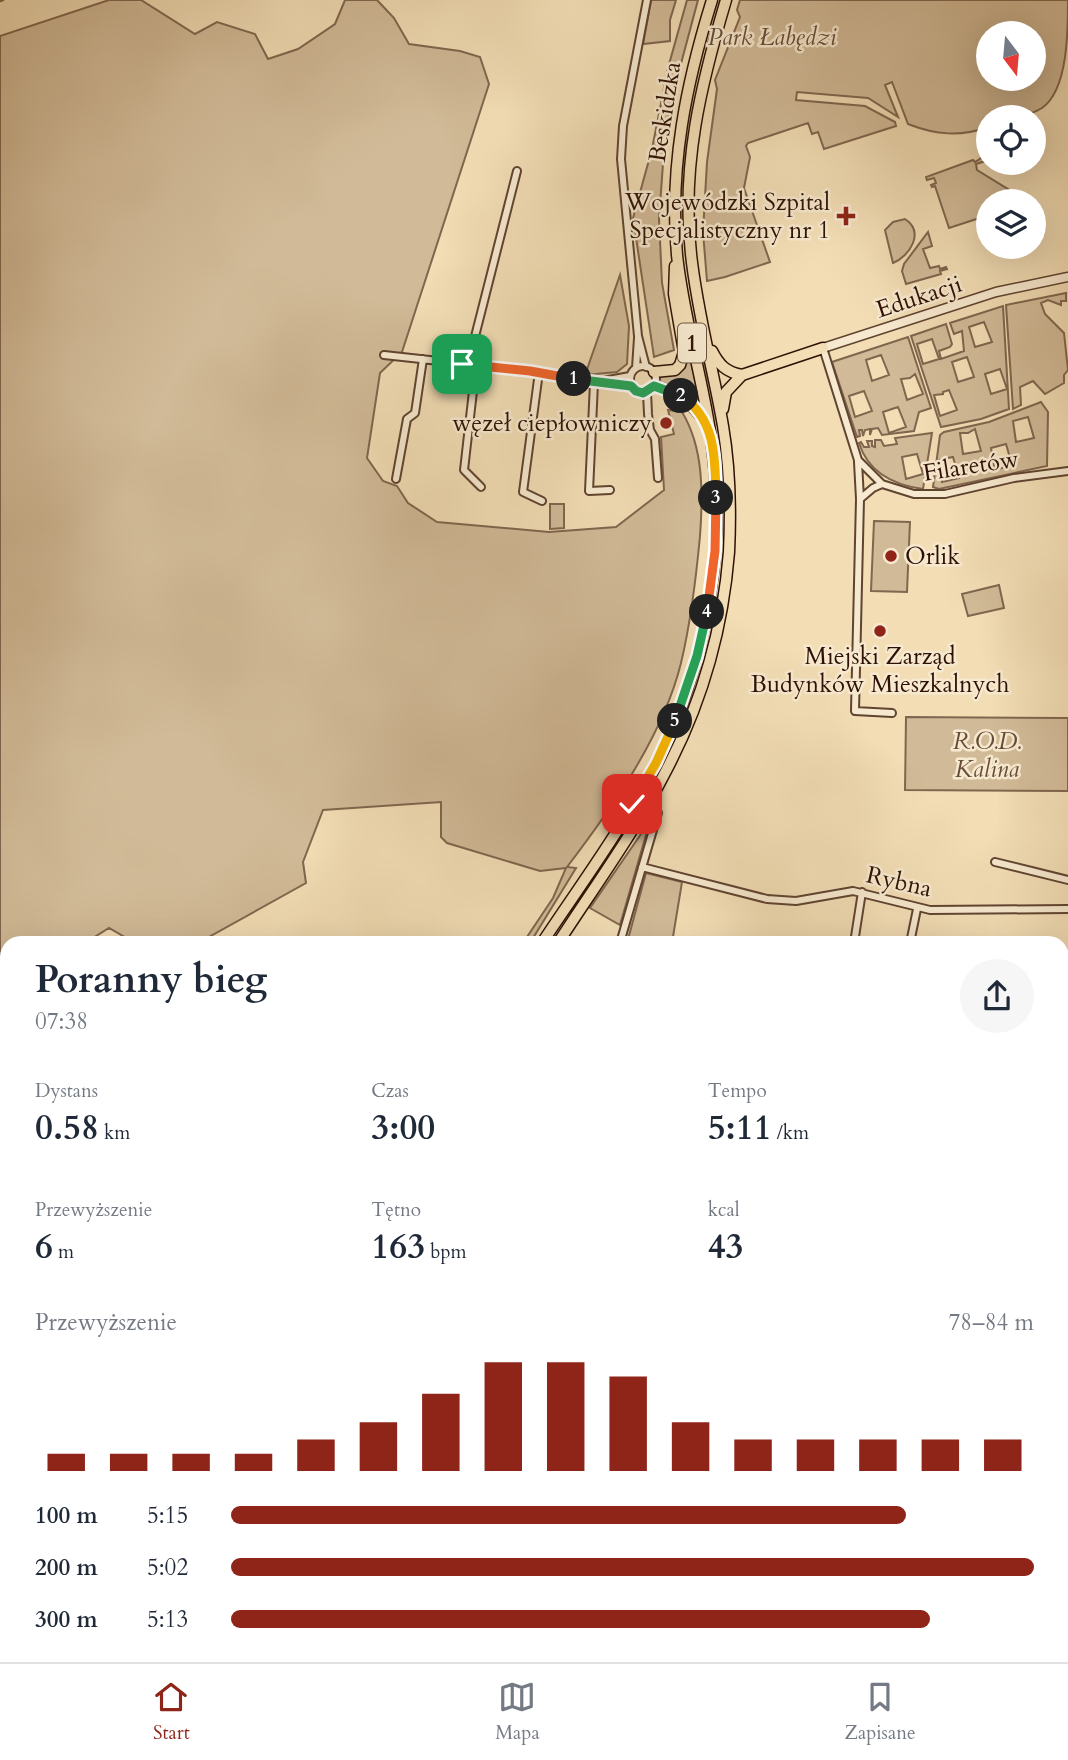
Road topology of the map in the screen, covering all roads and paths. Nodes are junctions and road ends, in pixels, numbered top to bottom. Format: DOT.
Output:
graph roads {
  1 [pos="647,0"];
  2 [pos="728,0"];
  3 [pos="711,3"];
  4 [pos="517,171"];
  5 [pos="677,256"];
  6 [pos="1068,277"];
  7 [pos="638,336"];
  8 [pos="705,339"];
  9 [pos="823,348"];
  10 [pos="384,355"];
  11 [pos="423,359"];
  12 [pos="468,364"];
  13 [pos="476,365"];
  14 [pos="636,368"];
  15 [pos="650,369"];
  16 [pos="539,372"];
  17 [pos="743,375"];
  18 [pos="630,376"];
  19 [pos="594,383"];
  20 [pos="631,386"];
  21 [pos="651,389"];
  22 [pos="639,392"];
  23 [pos="648,414"];
  24 [pos="723,427"];
  25 [pos="710,430"];
  26 [pos="858,460"];
  27 [pos="1068,471"];
  28 [pos="658,478"];
  29 [pos="396,479"];
  30 [pos="882,484"];
  31 [pos="481,487"];
  32 [pos="610,490"];
  33 [pos="860,499"];
  34 [pos="542,500"];
  35 [pos="892,713"];
  36 [pos="658,813"];
  37 [pos="995,862"];
  38 [pos="642,867"];
  39 [pos="1068,880"];
  40 [pos="862,892"];
  41 [pos="917,909"];
  42 [pos="1068,909"];
  43 [pos="546,936"];
  44 [pos="563,936"];
  45 [pos="622,936"];
  46 [pos="855,936"];
  47 [pos="911,936"];
  1 -- 7 [label="street"];
  2 -- 8 [label="main road, Beskidzka / 1"];
  3 -- 5 [label="main road, Beskidzka / 1"];
  4 -- 12 [label="street"];
  5 -- 15 [label="main road"];
  5 -- 25 [label="main road, Beskidzka / 1"];
  6 -- 9 [label="street, Edukacji"];
  7 -- 14 [label="street"];
  7 -- 15 [label="street"];
  8 -- 17 [label="main road"];
  8 -- 24 [label="main road, Beskidzka / 1"];
  9 -- 17 [label="main road"];
  9 -- 26 [label="street, Filaretów"];
  10 -- 11 [label="street"];
  11 -- 12 [label="street"];
  11 -- 29 [label="street"];
  12 -- 13 [label="street"];
  13 -- 16 [label="street"];
  13 -- 31 [label="street"];
  14 -- 15 [label="street"];
  14 -- 18 [label="street"];
  15 -- 21 [label="street"];
  16 -- 19 [label="street"];
  16 -- 34 [label="street"];
  17 -- 24 [label="main road"];
  18 -- 19 [label="street"];
  18 -- 20 [label="street"];
  19 -- 20 [label="street"];
  19 -- 32 [label="street"];
  20 -- 22 [label="street"];
  21 -- 22 [label="street"];
  21 -- 23 [label="street"];
  21 -- 25 [label="main road"];
  22 -- 23 [label="street"];
  23 -- 28 [label="street"];
  24 -- 44 [label="main road, Beskidzka / 1"];
  25 -- 43 [label="main road, Beskidzka / 1"];
  26 -- 30 [label="street, Filaretów"];
  26 -- 33 [label="street, Filaretów"];
  27 -- 30 [label="street, Filaretów"];
  30 -- 33 [label="street"];
  33 -- 35 [label="street, Filaretów"];
  36 -- 38 [label="street"];
  37 -- 39 [label="street"];
  38 -- 40 [label="street, Rybna"];
  38 -- 45 [label="street"];
  40 -- 41 [label="street, Rybna"];
  40 -- 46 [label="street"];
  41 -- 42 [label="street, Rybna"];
  41 -- 47 [label="street"];
}
